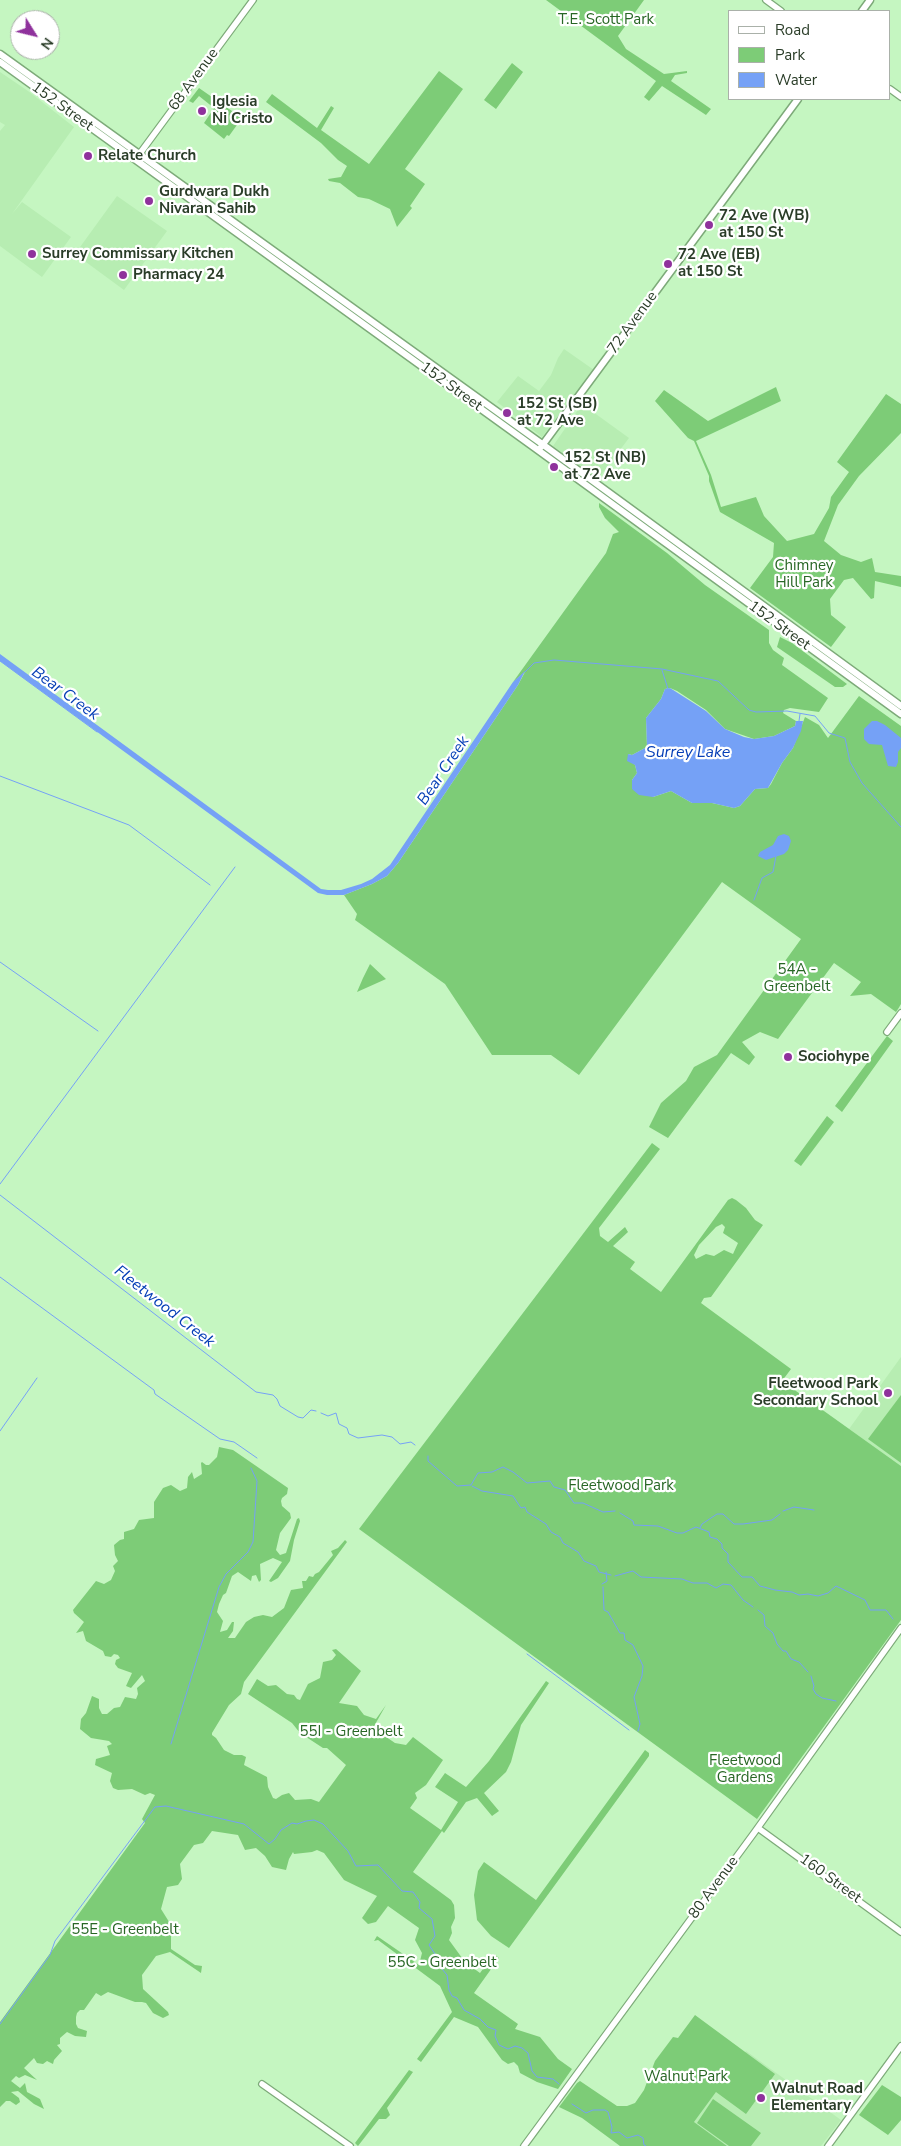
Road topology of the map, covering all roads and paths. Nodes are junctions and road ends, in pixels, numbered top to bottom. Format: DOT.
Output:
graph roads {
  1 [pos="253,0"];
  2 [pos="766,0"];
  3 [pos="780,10"];
  4 [pos="0,54"];
  5 [pos="0,62"];
  6 [pos="797,100"];
  7 [pos="137,158"];
  8 [pos="364,324"];
  9 [pos="394,338"];
  10 [pos="543,444"];
  11 [pos="538,450"];
  12 [pos="901,706"];
  13 [pos="901,714"];
  14 [pos="901,1013"];
  15 [pos="887,1032"];
  16 [pos="901,1628"];
  17 [pos="758,1828"];
  18 [pos="901,1932"];
  19 [pos="901,2046"];
  20 [pos="262,2084"];
  21 [pos="350,2146"];
  22 [pos="524,2146"];
  23 [pos="828,2146"];
  1 -- 7 [label="street, 68 Avenue"];
  2 -- 3 [label="street"];
  4 -- 7 [label="main road, 152 Street"];
  5 -- 7 [label="main road, 152 Street"];
  6 -- 10 [label="main road, 72 Avenue"];
  7 -- 8 [label="main road, 152 Street"];
  7 -- 9 [label="main road, 152 Street"];
  8 -- 9 [label="main road"];
  8 -- 11 [label="main road, 152 Street"];
  9 -- 10 [label="main road, 152 Street"];
  10 -- 11 [label="main road, 72 Avenue"];
  10 -- 12 [label="main road, 152 Street"];
  11 -- 13 [label="main road, 152 Street"];
  14 -- 15 [label="street"];
  16 -- 17 [label="street, 80 Avenue"];
  17 -- 18 [label="street, 160 Street"];
  17 -- 22 [label="street, 80 Avenue"];
  19 -- 23 [label="street"];
  20 -- 21 [label="street"];
}
